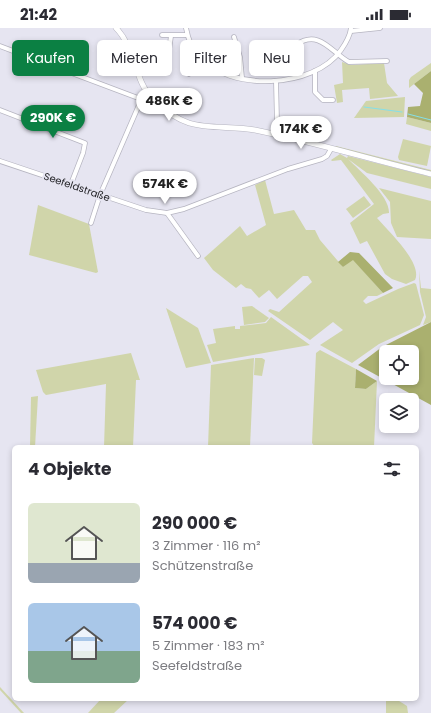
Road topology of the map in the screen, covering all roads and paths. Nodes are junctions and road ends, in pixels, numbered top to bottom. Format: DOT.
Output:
graph roads {
  1 [pos="116,28"];
  2 [pos="186,28"];
  3 [pos="380,28"];
  4 [pos="351,30"];
  5 [pos="162,35"];
  6 [pos="188,35"];
  7 [pos="171,36"];
  8 [pos="234,37"];
  9 [pos="170,40"];
  10 [pos="190,40"];
  11 [pos="304,40"];
  12 [pos="0,46"];
  13 [pos="338,54"];
  14 [pos="387,60"];
  15 [pos="315,71"];
  16 [pos="236,76"];
  17 [pos="242,78"];
  18 [pos="276,81"];
  19 [pos="149,94"];
  20 [pos="142,98"];
  21 [pos="333,100"];
  22 [pos="0,110"];
  23 [pos="275,134"];
  24 [pos="331,149"];
  25 [pos="0,161"];
  26 [pos="431,174"];
  27 [pos="71,184"];
  28 [pos="100,195"];
  29 [pos="168,213"];
  30 [pos="91,223"];
  31 [pos="198,256"];
  1 -- 19 [label="main road"];
  2 -- 6 [label="street"];
  3 -- 4 [label="street"];
  4 -- 13 [label="street"];
  5 -- 7 [label="street"];
  6 -- 7 [label="street"];
  6 -- 10 [label="street"];
  7 -- 9 [label="street"];
  8 -- 17 [label="street"];
  11 -- 13 [label="street"];
  12 -- 20 [label="street"];
  13 -- 14 [label="street"];
  13 -- 15 [label="street"];
  15 -- 18 [label="street"];
  15 -- 21 [label="street"];
  16 -- 17 [label="street"];
  17 -- 18 [label="street"];
  18 -- 23 [label="street"];
  19 -- 20 [label="street"];
  19 -- 23 [label="main road"];
  20 -- 28 [label="street"];
  22 -- 27 [label="street"];
  23 -- 24 [label="main road"];
  24 -- 26 [label="main road"];
  24 -- 29 [label="street, Seefeldstraße"];
  25 -- 27 [label="street, Seefeldstraße"];
  27 -- 28 [label="street, Seefeldstraße"];
  28 -- 29 [label="street, Seefeldstraße"];
  28 -- 30 [label="street"];
  29 -- 31 [label="street"];
}
